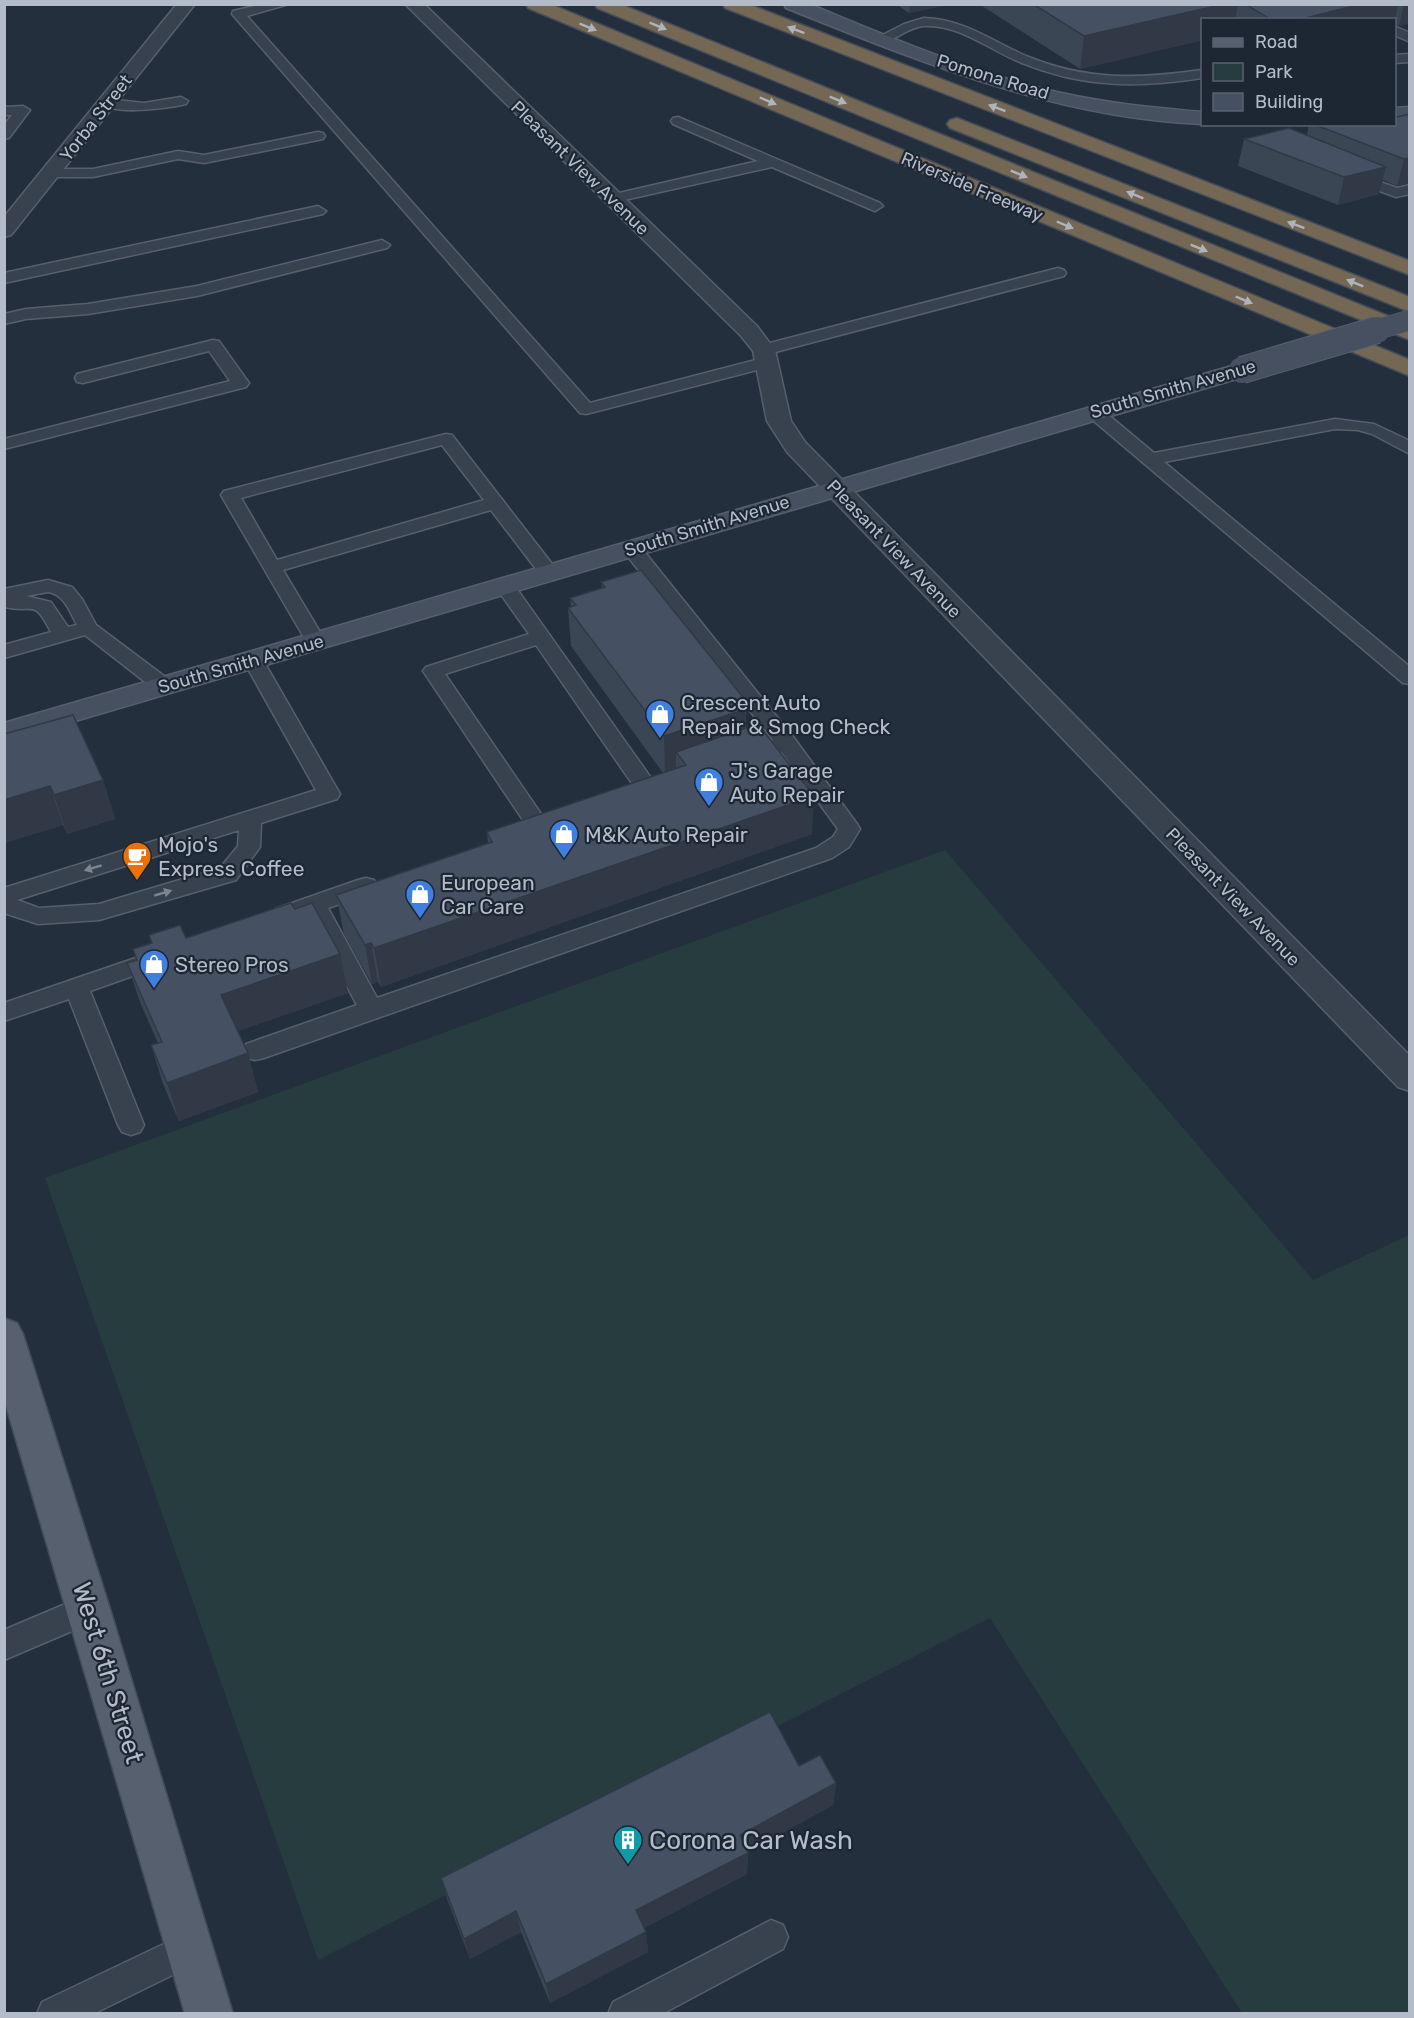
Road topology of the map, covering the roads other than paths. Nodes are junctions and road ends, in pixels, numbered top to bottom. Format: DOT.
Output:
graph roads {
  1 [pos="187,4"];
  2 [pos="283,4"];
  3 [pos="413,4"];
  4 [pos="534,4"];
  5 [pos="603,4"];
  6 [pos="730,4"];
  7 [pos="792,4"];
  8 [pos="1396,31"];
  9 [pos="1410,38"];
  10 [pos="882,39"];
  11 [pos="1201,74"];
  12 [pos="181,101"];
  13 [pos="107,103"];
  14 [pos="4,111"];
  15 [pos="935,116"];
  16 [pos="1201,118"];
  17 [pos="678,122"];
  18 [pos="4,135"];
  19 [pos="318,136"];
  20 [pos="773,162"];
  21 [pos="1334,169"];
  22 [pos="53,173"];
  23 [pos="1410,189"];
  24 [pos="611,199"];
  25 [pos="875,206"];
  26 [pos="318,211"];
  27 [pos="4,231"];
  28 [pos="382,245"];
  29 [pos="1410,269"];
  30 [pos="1058,273"];
  31 [pos="4,278"];
  32 [pos="1410,305"];
  33 [pos="4,319"];
  34 [pos="1410,320"];
  35 [pos="1410,333"];
  36 [pos="765,356"];
  37 [pos="1410,369"];
  38 [pos="83,378"];
  39 [pos="1094,412"];
  40 [pos="4,444"];
  41 [pos="1410,449"];
  42 [pos="1151,459"];
  43 [pos="834,488"];
  44 [pos="495,503"];
  45 [pos="632,549"];
  46 [pos="273,567"];
  47 [pos="549,573"];
  48 [pos="505,586"];
  49 [pos="4,595"];
  50 [pos="4,605"];
  51 [pos="88,628"];
  52 [pos="62,635"];
  53 [pos="541,637"];
  54 [pos="316,642"];
  55 [pos="4,652"];
  56 [pos="253,660"];
  57 [pos="1410,678"];
  58 [pos="165,687"];
  59 [pos="4,733"];
  60 [pos="787,743"];
  61 [pos="723,765"];
  62 [pos="670,783"];
  63 [pos="648,790"];
  64 [pos="626,797"];
  65 [pos="250,819"];
  66 [pos="560,820"];
  67 [pos="538,827"];
  68 [pos="516,835"];
  69 [pos="381,881"];
  70 [pos="4,896"];
  71 [pos="4,904"];
  72 [pos="314,904"];
  73 [pos="260,923"];
  74 [pos="184,949"];
  75 [pos="76,987"];
  76 [pos="371,1009"];
  77 [pos="4,1012"];
  78 [pos="255,1051"];
  79 [pos="1410,1078"];
  80 [pos="131,1125"];
  81 [pos="4,1334"];
  82 [pos="14,1403"];
  83 [pos="89,1609"];
  84 [pos="4,1646"];
  85 [pos="771,1937"];
  86 [pos="189,1948"];
  87 [pos="54,2013"];
  88 [pos="209,2013"];
  89 [pos="625,2013"];
  1 -- 13 [label="street, Yorba Street"];
  2 -- 36 [label="lane"];
  3 -- 24 [label="street, Pleasant View Avenue"];
  4 -- 37 [label="highway, Riverside Freeway, one-way"];
  5 -- 35 [label="highway, one-way"];
  29 -- 6 [label="highway, one-way"];
  7 -- 10 [label="main road, Pomona Road"];
  8 -- 9 [label="lane"];
  10 -- 11 [label="lane"];
  10 -- 16 [label="main road, Pomona Road"];
  12 -- 13 [label="lane"];
  13 -- 22 [label="street, Yorba Street"];
  14 -- 18 [label="lane"];
  32 -- 15 [label="highway, one-way"];
  17 -- 20 [label="lane"];
  19 -- 22 [label="lane"];
  20 -- 24 [label="lane"];
  20 -- 25 [label="lane"];
  21 -- 23 [label="lane"];
  22 -- 27 [label="street, Yorba Street"];
  24 -- 36 [label="street, Pleasant View Avenue"];
  26 -- 31 [label="lane"];
  28 -- 33 [label="lane"];
  30 -- 36 [label="lane"];
  34 -- 39 [label="main road, South Smith Avenue, bridge"];
  36 -- 43 [label="street, Pleasant View Avenue"];
  38 -- 40 [label="lane"];
  39 -- 42 [label="lane"];
  39 -- 43 [label="main road, South Smith Avenue"];
  41 -- 42 [label="lane"];
  42 -- 57 [label="lane"];
  43 -- 45 [label="main road, South Smith Avenue"];
  43 -- 79 [label="street, Pleasant View Avenue"];
  44 -- 46 [label="lane"];
  44 -- 46 [label="lane"];
  44 -- 47 [label="lane"];
  45 -- 47 [label="main road, South Smith Avenue"];
  45 -- 60 [label="lane"];
  46 -- 54 [label="lane"];
  47 -- 48 [label="main road, South Smith Avenue"];
  48 -- 53 [label="lane"];
  48 -- 54 [label="main road, South Smith Avenue"];
  49 -- 51 [label="lane"];
  50 -- 52 [label="lane"];
  51 -- 52 [label="lane"];
  51 -- 58 [label="lane"];
  52 -- 55 [label="lane"];
  53 -- 63 [label="lane"];
  53 -- 67 [label="lane"];
  54 -- 56 [label="main road, South Smith Avenue"];
  56 -- 58 [label="main road, South Smith Avenue"];
  56 -- 65 [label="lane"];
  58 -- 59 [label="main road, South Smith Avenue"];
  60 -- 61 [label="lane"];
  60 -- 76 [label="lane"];
  62 -- 63 [label="lane"];
  63 -- 64 [label="lane"];
  65 -- 70 [label="lane, one-way"];
  71 -- 65 [label="lane, one-way"];
  66 -- 67 [label="lane"];
  67 -- 68 [label="lane"];
  69 -- 72 [label="lane"];
  72 -- 73 [label="lane"];
  72 -- 76 [label="lane"];
  74 -- 75 [label="lane"];
  75 -- 77 [label="lane"];
  75 -- 80 [label="lane"];
  76 -- 78 [label="lane"];
  81 -- 82 [label="main road, West 6th Street"];
  82 -- 83 [label="main road, West 6th Street"];
  83 -- 84 [label="lane"];
  83 -- 86 [label="main road, West 6th Street"];
  85 -- 89 [label="lane"];
  86 -- 87 [label="lane"];
  86 -- 88 [label="main road, West 6th Street"];
}
